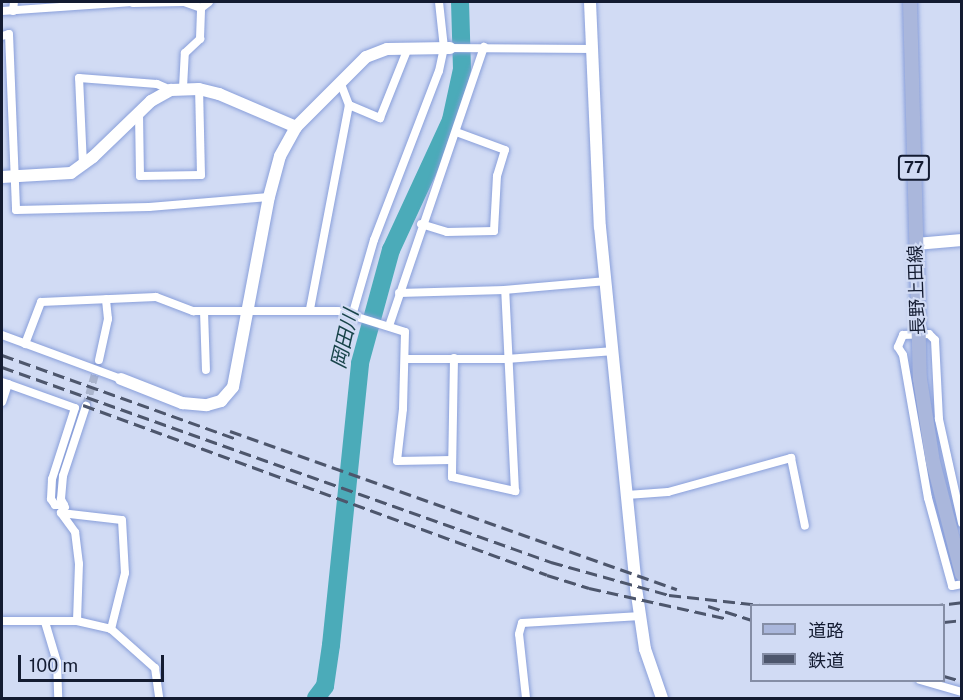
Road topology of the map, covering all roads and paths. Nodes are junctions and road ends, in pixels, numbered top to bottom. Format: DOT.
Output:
graph roads {
  1 [pos="133,2"];
  2 [pos="209,2"];
  3 [pos="439,2"];
  4 [pos="590,2"];
  5 [pos="910,2"];
  6 [pos="13,6"];
  7 [pos="201,8"];
  8 [pos="2,11"];
  9 [pos="2,36"];
  10 [pos="479,47"];
  11 [pos="408,48"];
  12 [pos="447,48"];
  13 [pos="590,49"];
  14 [pos="341,84"];
  15 [pos="177,89"];
  16 [pos="199,89"];
  17 [pos="349,105"];
  18 [pos="139,114"];
  19 [pos="296,127"];
  20 [pos="456,132"];
  21 [pos="83,165"];
  22 [pos="2,177"];
  23 [pos="16,177"];
  24 [pos="269,196"];
  25 [pos="421,224"];
  26 [pos="962,240"];
  27 [pos="915,244"];
  28 [pos="606,281"];
  29 [pos="505,290"];
  30 [pos="399,293"];
  31 [pos="106,299"];
  32 [pos="310,309"];
  33 [pos="249,310"];
  34 [pos="204,311"];
  35 [pos="353,317"];
  36 [pos="387,326"];
  37 [pos="918,334"];
  38 [pos="2,335"];
  39 [pos="25,344"];
  40 [pos="614,351"];
  41 [pos="454,358"];
  42 [pos="405,359"];
  43 [pos="507,359"];
  44 [pos="99,360"];
  45 [pos="206,370"];
  46 [pos="122,379"];
  47 [pos="4,383"];
  48 [pos="2,402"];
  49 [pos="86,406"];
  50 [pos="452,460"];
  51 [pos="627,495"];
  52 [pos="64,505"];
  53 [pos="68,516"];
  54 [pos="962,523"];
  55 [pos="805,526"];
  56 [pos="962,574"];
  57 [pos="962,585"];
  58 [pos="641,616"];
  59 [pos="2,621"];
  60 [pos="77,621"];
  61 [pos="45,622"];
  62 [pos="111,629"];
  63 [pos="924,682"];
  64 [pos="962,692"];
  65 [pos="58,699"];
  66 [pos="159,699"];
  67 [pos="526,699"];
  68 [pos="662,699"];
  1 -- 6 [label="street"];
  1 -- 7 [label="street"];
  2 -- 7 [label="street"];
  3 -- 12 [label="street"];
  4 -- 13 [label="street"];
  5 -- 27 [label="main road, 長野上田線 / 77"];
  6 -- 8 [label="street"];
  7 -- 15 [label="street"];
  9 -- 23 [label="street"];
  10 -- 12 [label="street"];
  10 -- 13 [label="street"];
  10 -- 20 [label="street"];
  11 -- 12 [label="street"];
  11 -- 14 [label="street"];
  11 -- 17 [label="street"];
  12 -- 35 [label="street"];
  13 -- 28 [label="street"];
  14 -- 17 [label="street"];
  14 -- 19 [label="street"];
  15 -- 16 [label="street"];
  15 -- 18 [label="street"];
  15 -- 21 [label="street"];
  16 -- 18 [label="street"];
  16 -- 19 [label="street"];
  17 -- 32 [label="street"];
  18 -- 21 [label="street"];
  19 -- 24 [label="street"];
  20 -- 25 [label="street"];
  20 -- 25 [label="street"];
  21 -- 23 [label="street"];
  22 -- 23 [label="street"];
  23 -- 24 [label="street"];
  24 -- 33 [label="street"];
  25 -- 30 [label="street"];
  26 -- 27 [label="street"];
  27 -- 37 [label="main road, 長野上田線 / 77"];
  28 -- 29 [label="street"];
  28 -- 40 [label="street"];
  29 -- 30 [label="street"];
  29 -- 43 [label="street"];
  30 -- 36 [label="street"];
  31 -- 34 [label="street"];
  31 -- 39 [label="street"];
  31 -- 44 [label="street"];
  32 -- 33 [label="street"];
  32 -- 35 [label="street"];
  33 -- 34 [label="street"];
  33 -- 46 [label="street"];
  34 -- 45 [label="street"];
  35 -- 36 [label="street"];
  36 -- 42 [label="street"];
  37 -- 54 [label="street"];
  37 -- 56 [label="main road, 長野上田線 / 77"];
  37 -- 57 [label="street"];
  38 -- 39 [label="street"];
  39 -- 46 [label="street"];
  40 -- 43 [label="street"];
  40 -- 51 [label="street"];
  41 -- 42 [label="street"];
  41 -- 43 [label="street"];
  41 -- 50 [label="street"];
  42 -- 50 [label="street"];
  43 -- 50 [label="street"];
  47 -- 48 [label="street"];
  47 -- 52 [label="street"];
  49 -- 52 [label="street"];
  51 -- 55 [label="street"];
  51 -- 58 [label="street"];
  52 -- 53 [label="street"];
  53 -- 60 [label="street"];
  53 -- 62 [label="street"];
  58 -- 67 [label="street"];
  58 -- 68 [label="street"];
  59 -- 61 [label="street"];
  60 -- 61 [label="street"];
  60 -- 62 [label="street"];
  61 -- 65 [label="street"];
  62 -- 66 [label="street"];
  63 -- 64 [label="street"];
}
